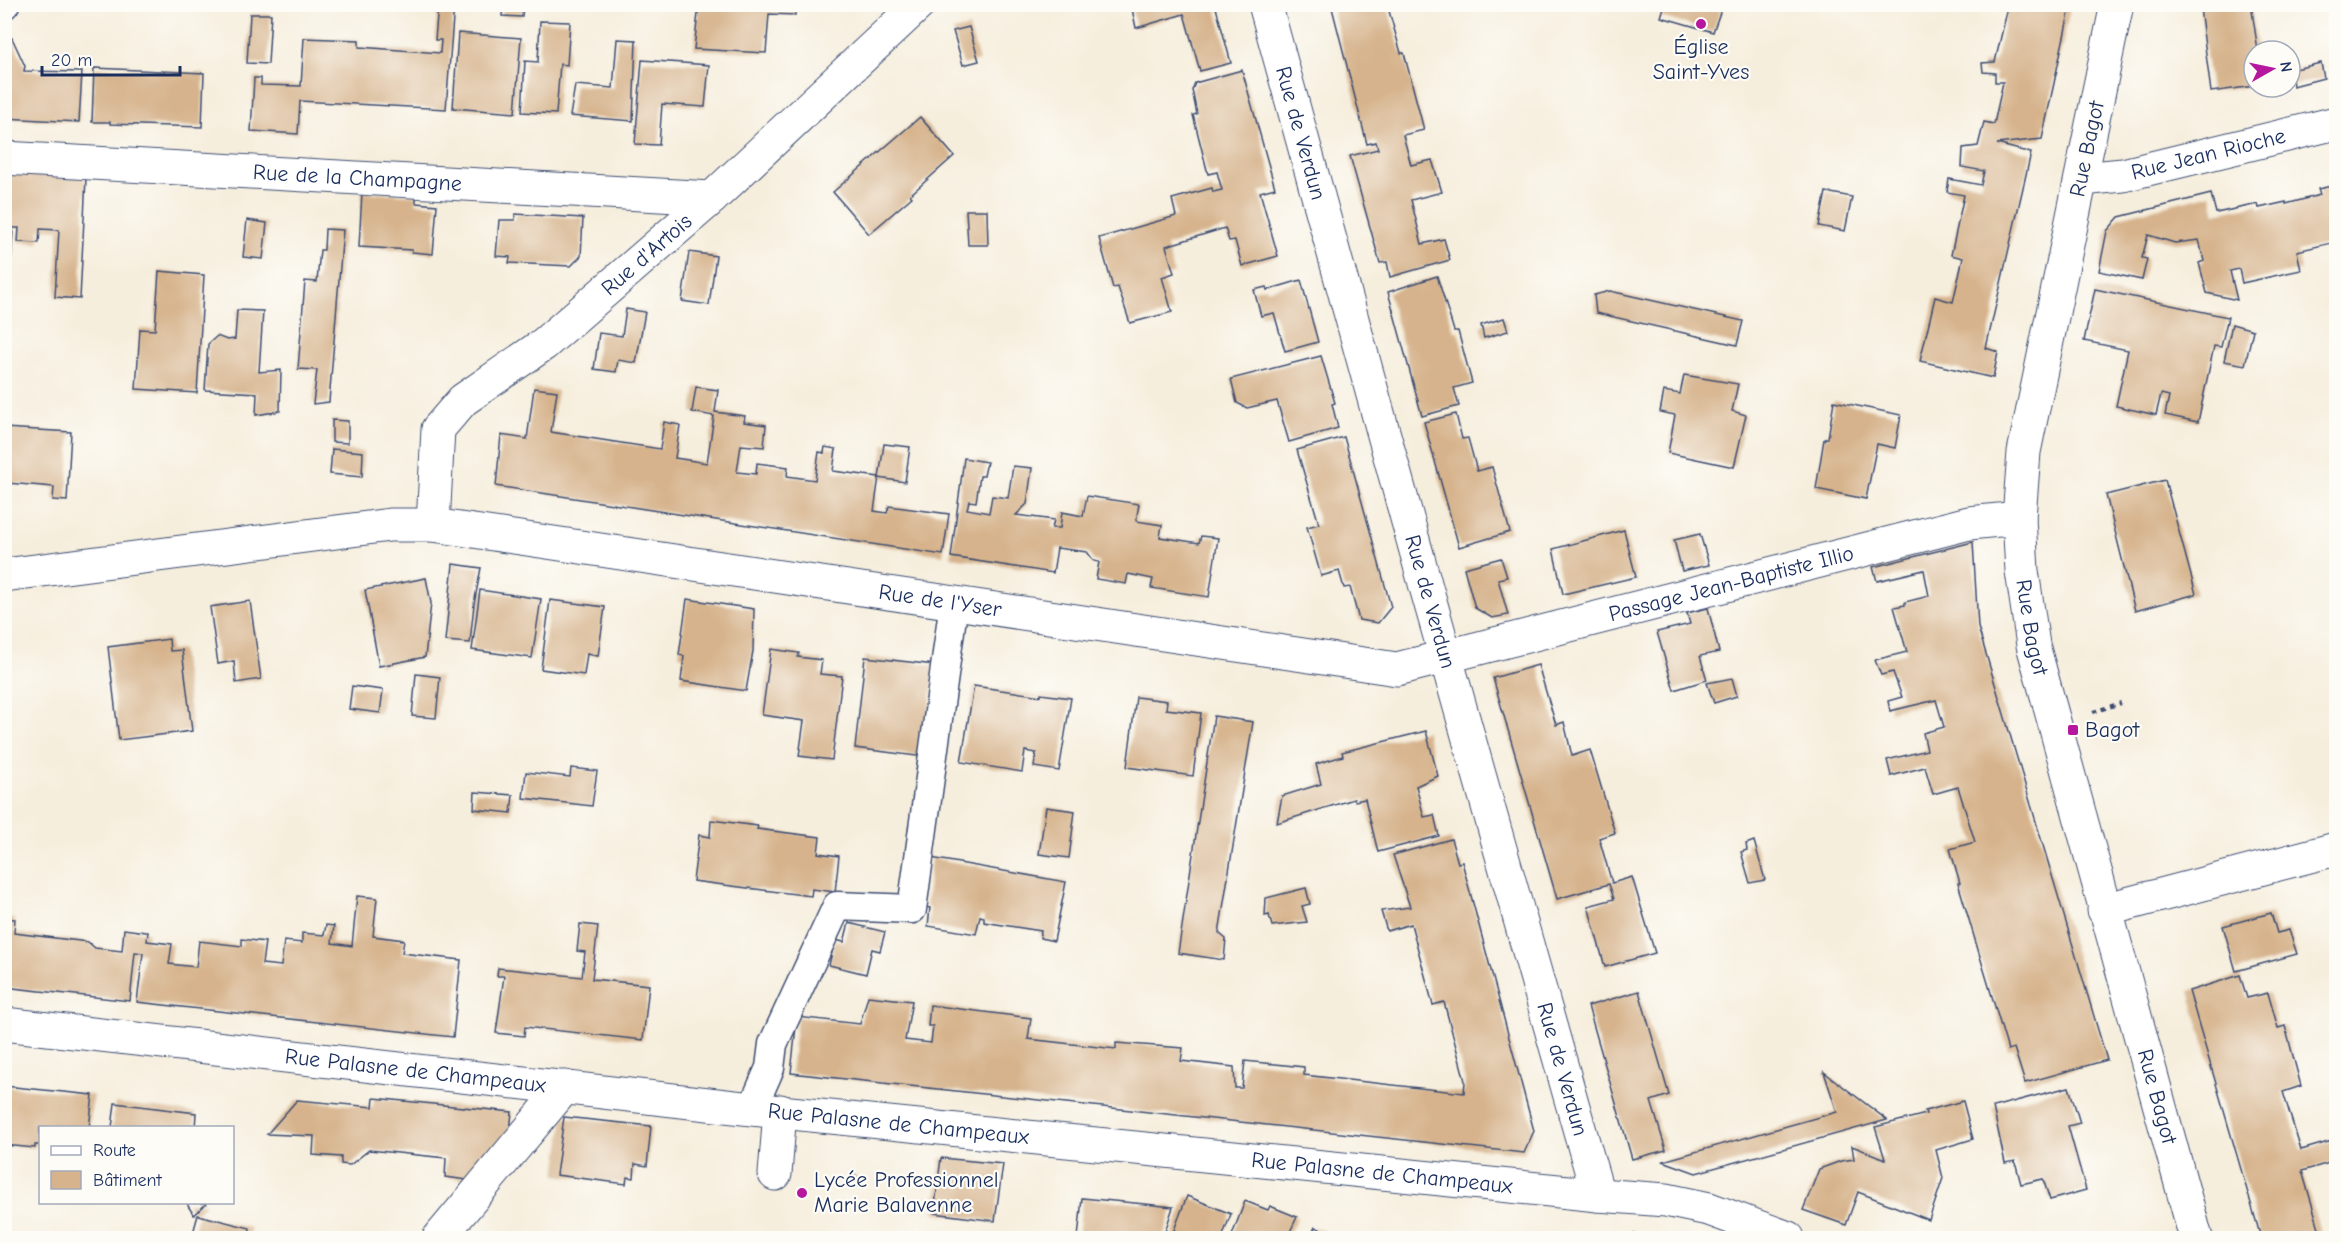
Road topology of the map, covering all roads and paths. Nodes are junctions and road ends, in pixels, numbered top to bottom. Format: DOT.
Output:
graph roads {
  1 [pos="920,4"];
  2 [pos="1265,4"];
  3 [pos="2117,4"];
  4 [pos="2337,123"];
  5 [pos="4,158"];
  6 [pos="2081,179"];
  7 [pos="712,198"];
  8 [pos="2019,518"];
  9 [pos="433,525"];
  10 [pos="4,575"];
  11 [pos="954,602"];
  12 [pos="1446,656"];
  13 [pos="2121,703"];
  14 [pos="2104,708"];
  15 [pos="2337,849"];
  16 [pos="2104,910"];
  17 [pos="4,1024"];
  18 [pos="564,1087"];
  19 [pos="766,1110"];
  20 [pos="775,1174"];
  21 [pos="1599,1196"];
  22 [pos="439,1239"];
  23 [pos="1788,1239"];
  24 [pos="2196,1239"];
  1 -- 7 [label="street, Rue d'Artois"];
  2 -- 12 [label="street, Rue de Verdun"];
  3 -- 6 [label="street, Rue Bagot"];
  4 -- 6 [label="street, Rue Jean Rioche"];
  5 -- 7 [label="street, Rue de la Champagne"];
  6 -- 8 [label="street, Rue Bagot"];
  7 -- 9 [label="street, Rue d'Artois"];
  8 -- 12 [label="street, Passage Jean-Baptiste Illio"];
  8 -- 16 [label="street, Rue Bagot"];
  9 -- 10 [label="street"];
  9 -- 11 [label="street, Rue de l'Yser"];
  11 -- 12 [label="street, Rue de l'Yser"];
  11 -- 19 [label="lane"];
  12 -- 21 [label="street, Rue de Verdun"];
  13 -- 14 [label="path"];
  15 -- 16 [label="street"];
  16 -- 24 [label="street, Rue Bagot"];
  17 -- 18 [label="street, Rue Palasne de Champeaux"];
  18 -- 19 [label="street, Rue Palasne de Champeaux"];
  18 -- 22 [label="street"];
  19 -- 20 [label="street"];
  19 -- 21 [label="street, Rue Palasne de Champeaux"];
  21 -- 23 [label="street, Rue Palasne de Champeaux"];
}
